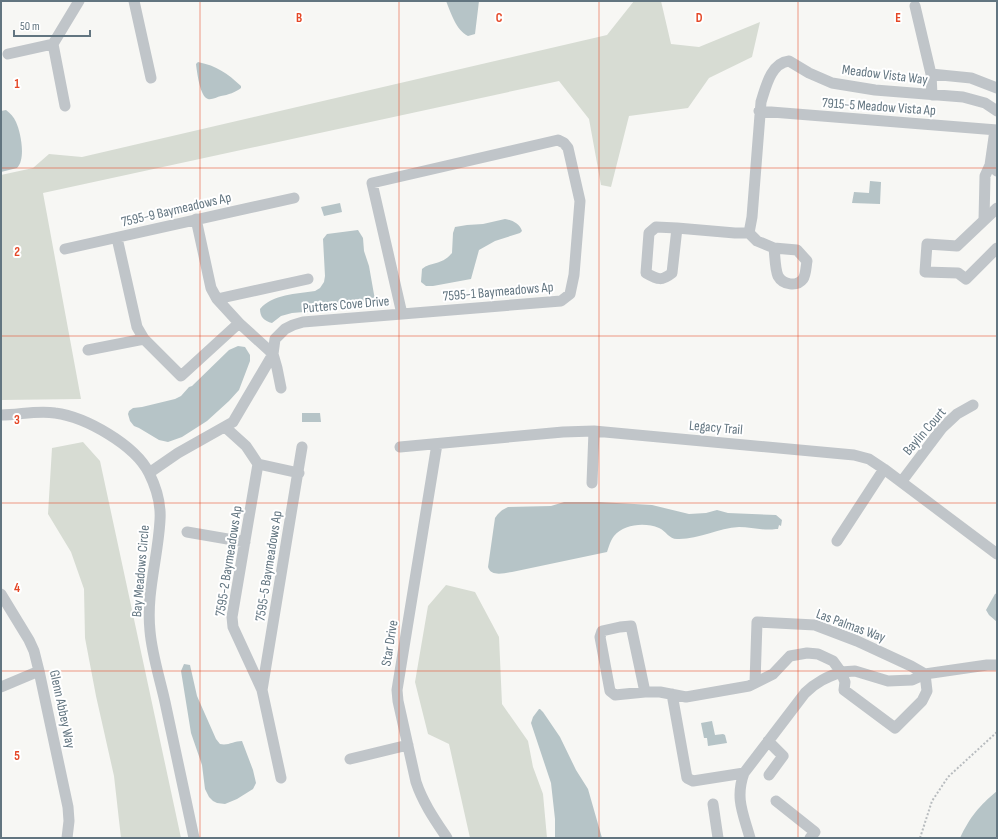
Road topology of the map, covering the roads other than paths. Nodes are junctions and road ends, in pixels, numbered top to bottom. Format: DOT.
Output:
graph roads {
  1 [pos="79,1"];
  2 [pos="134,1"];
  3 [pos="915,6"];
  4 [pos="53,44"];
  5 [pos="8,54"];
  6 [pos="931,74"];
  7 [pos="151,78"];
  8 [pos="997,88"];
  9 [pos="932,95"];
  10 [pos="65,106"];
  11 [pos="759,111"];
  12 [pos="997,111"];
  13 [pos="996,130"];
  14 [pos="994,168"];
  15 [pos="294,198"];
  16 [pos="997,208"];
  17 [pos="196,219"];
  18 [pos="984,220"];
  19 [pos="678,228"];
  20 [pos="749,233"];
  21 [pos="117,238"];
  22 [pos="774,248"];
  23 [pos="997,248"];
  24 [pos="65,249"];
  25 [pos="308,279"];
  26 [pos="217,299"];
  27 [pos="402,314"];
  28 [pos="239,323"];
  29 [pos="144,339"];
  30 [pos="88,350"];
  31 [pos="273,354"];
  32 [pos="281,388"];
  33 [pos="972,405"];
  34 [pos="1,415"];
  35 [pos="225,427"];
  36 [pos="594,431"];
  37 [pos="437,444"];
  38 [pos="302,447"];
  39 [pos="400,447"];
  40 [pos="258,464"];
  41 [pos="884,469"];
  42 [pos="299,472"];
  43 [pos="149,473"];
  44 [pos="902,481"];
  45 [pos="592,483"];
  46 [pos="187,532"];
  47 [pos="837,540"];
  48 [pos="245,542"];
  49 [pos="997,554"];
  50 [pos="1,594"];
  51 [pos="997,665"];
  52 [pos="40,671"];
  53 [pos="841,672"];
  54 [pos="925,674"];
  55 [pos="755,683"];
  56 [pos="1,687"];
  57 [pos="262,690"];
  58 [pos="645,692"];
  59 [pos="672,694"];
  60 [pos="768,741"];
  61 [pos="408,745"];
  62 [pos="350,759"];
  63 [pos="744,773"];
  64 [pos="768,775"];
  65 [pos="281,778"];
  66 [pos="776,801"];
  67 [pos="713,804"];
  68 [pos="67,838"];
  69 [pos="194,838"];
  70 [pos="448,838"];
  71 [pos="718,838"];
  72 [pos="750,838"];
  73 [pos="810,838"];
  1 -- 4 [label="street"];
  2 -- 7 [label="street"];
  3 -- 6 [label="street"];
  4 -- 5 [label="street"];
  4 -- 10 [label="street"];
  6 -- 8 [label="street"];
  6 -- 9 [label="street"];
  9 -- 11 [label="street, Meadow Vista Way"];
  9 -- 12 [label="street, Meadow Vista Way"];
  11 -- 13 [label="street, 7915-5 Meadow Vista Ap"];
  11 -- 20 [label="street, Meadow Vista Way"];
  13 -- 14 [label="street"];
  14 -- 18 [label="street"];
  15 -- 17 [label="street, 7595-9 Baymeadows Ap"];
  16 -- 18 [label="street"];
  17 -- 21 [label="street, 7595-9 Baymeadows Ap"];
  17 -- 26 [label="street"];
  18 -- 23 [label="street"];
  19 -- 19 [label="street"];
  19 -- 20 [label="street"];
  20 -- 22 [label="street"];
  21 -- 24 [label="street, 7595-9 Baymeadows Ap"];
  21 -- 29 [label="street"];
  25 -- 26 [label="street"];
  26 -- 28 [label="street"];
  27 -- 27 [label="street, 7595-1 Baymeadows Ap"];
  27 -- 31 [label="street, Putters Cove Drive"];
  28 -- 29 [label="street"];
  28 -- 31 [label="street"];
  29 -- 30 [label="street"];
  31 -- 32 [label="street"];
  31 -- 35 [label="street, Putters Cove Drive"];
  33 -- 44 [label="street, Baylin Court"];
  34 -- 43 [label="street, Bay Meadows Circle"];
  35 -- 40 [label="street"];
  35 -- 43 [label="street, Putters Cove Drive"];
  36 -- 37 [label="street, Legacy Trail"];
  36 -- 41 [label="street, Legacy Trail"];
  36 -- 45 [label="street"];
  37 -- 39 [label="street, Legacy Trail"];
  37 -- 61 [label="street, Star Drive"];
  38 -- 42 [label="street, 7595-5 Baymeadows Ap"];
  40 -- 42 [label="street"];
  40 -- 48 [label="street, 7595-2 Baymeadows Ap"];
  41 -- 44 [label="street, Legacy Trail"];
  41 -- 47 [label="street"];
  42 -- 57 [label="street, 7595-5 Baymeadows Ap"];
  43 -- 69 [label="street, Bay Meadows Circle"];
  44 -- 49 [label="street, Legacy Trail"];
  46 -- 48 [label="street"];
  48 -- 57 [label="street, 7595-2 Baymeadows Ap"];
  50 -- 52 [label="street, Glenn Abbey Way"];
  51 -- 54 [label="street"];
  52 -- 56 [label="street"];
  52 -- 68 [label="street, Glenn Abbey Way"];
  53 -- 54 [label="street"];
  53 -- 54 [label="street"];
  53 -- 55 [label="street"];
  53 -- 60 [label="street"];
  54 -- 55 [label="street, Las Palmas Way"];
  55 -- 59 [label="street"];
  57 -- 65 [label="street, 7595-2 Baymeadows Ap"];
  58 -- 58 [label="street"];
  58 -- 59 [label="street"];
  59 -- 63 [label="street"];
  60 -- 63 [label="street"];
  60 -- 64 [label="street"];
  61 -- 62 [label="street"];
  61 -- 70 [label="street, Star Drive"];
  63 -- 72 [label="street"];
  66 -- 73 [label="street"];
  67 -- 71 [label="street"];
}
